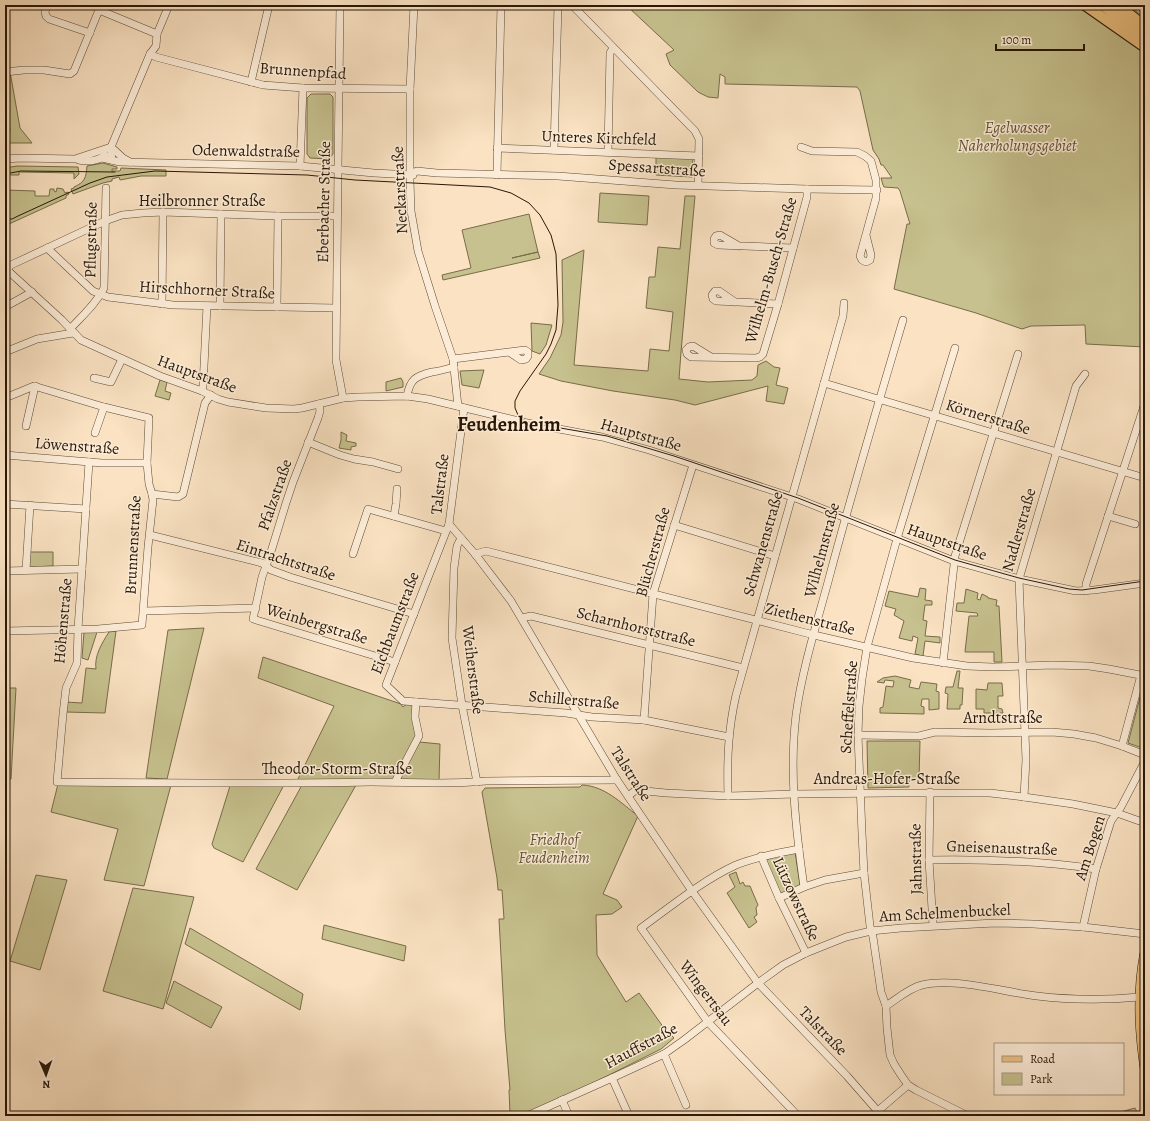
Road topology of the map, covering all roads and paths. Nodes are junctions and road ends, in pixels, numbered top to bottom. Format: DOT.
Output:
graph roads {
  1 [pos="47,5"];
  2 [pos="169,5"];
  3 [pos="269,5"];
  4 [pos="340,5"];
  5 [pos="414,5"];
  6 [pos="501,5"];
  7 [pos="558,5"];
  8 [pos="572,5"];
  9 [pos="1085,5"];
  10 [pos="1103,5"];
  11 [pos="1118,5"];
  12 [pos="100,8"];
  13 [pos="1145,27"];
  14 [pos="90,33"];
  15 [pos="157,34"];
  16 [pos="1145,39"];
  17 [pos="1145,47"];
  18 [pos="614,48"];
  19 [pos="150,54"];
  20 [pos="5,72"];
  21 [pos="251,82"];
  22 [pos="303,88"];
  23 [pos="339,88"];
  24 [pos="410,89"];
  25 [pos="111,147"];
  26 [pos="801,147"];
  27 [pos="497,148"];
  28 [pos="554,150"];
  29 [pos="608,152"];
  30 [pos="698,156"];
  31 [pos="102,158"];
  32 [pos="5,159"];
  33 [pos="75,159"];
  34 [pos="112,160"];
  35 [pos="130,162"];
  36 [pos="300,166"];
  37 [pos="338,169"];
  38 [pos="410,174"];
  39 [pos="497,175"];
  40 [pos="698,185"];
  41 [pos="106,188"];
  42 [pos="807,189"];
  43 [pos="876,190"];
  44 [pos="163,212"];
  45 [pos="221,214"];
  46 [pos="278,216"];
  47 [pos="337,216"];
  48 [pos="105,221"];
  49 [pos="866,236"];
  50 [pos="739,246"];
  51 [pos="47,248"];
  52 [pos="793,248"];
  53 [pos="6,269"];
  54 [pos="32,292"];
  55 [pos="101,295"];
  56 [pos="735,302"];
  57 [pos="844,303"];
  58 [pos="162,304"];
  59 [pos="778,304"];
  60 [pos="5,306"];
  61 [pos="207,306"];
  62 [pos="220,306"];
  63 [pos="277,307"];
  64 [pos="336,308"];
  65 [pos="903,320"];
  66 [pos="71,331"];
  67 [pos="955,348"];
  68 [pos="5,352"];
  69 [pos="509,352"];
  70 [pos="1018,354"];
  71 [pos="711,357"];
  72 [pos="122,359"];
  73 [pos="453,359"];
  74 [pos="454,367"];
  75 [pos="1085,374"];
  76 [pos="94,378"];
  77 [pos="824,383"];
  78 [pos="35,386"];
  79 [pos="202,391"];
  80 [pos="211,396"];
  81 [pos="408,396"];
  82 [pos="5,398"];
  83 [pos="343,398"];
  84 [pos="880,400"];
  85 [pos="1145,403"];
  86 [pos="319,404"];
  87 [pos="104,407"];
  88 [pos="461,407"];
  89 [pos="935,416"];
  90 [pos="26,426"];
  91 [pos="96,433"];
  92 [pos="994,433"];
  93 [pos="308,442"];
  94 [pos="1056,452"];
  95 [pos="5,455"];
  96 [pos="89,462"];
  97 [pos="147,463"];
  98 [pos="693,465"];
  99 [pos="398,469"];
  100 [pos="1122,472"];
  101 [pos="1145,478"];
  102 [pos="397,489"];
  103 [pos="152,494"];
  104 [pos="791,496"];
  105 [pos="5,504"];
  106 [pos="30,505"];
  107 [pos="86,509"];
  108 [pos="394,516"];
  109 [pos="1108,516"];
  110 [pos="845,517"];
  111 [pos="449,524"];
  112 [pos="1136,524"];
  113 [pos="674,525"];
  114 [pos="446,532"];
  115 [pos="150,535"];
  116 [pos="461,538"];
  117 [pos="897,539"];
  118 [pos="353,554"];
  119 [pos="475,554"];
  120 [pos="775,556"];
  121 [pos="954,562"];
  122 [pos="266,566"];
  123 [pos="82,569"];
  124 [pos="26,570"];
  125 [pos="5,571"];
  126 [pos="1019,579"];
  127 [pos="1145,582"];
  128 [pos="1086,591"];
  129 [pos="653,594"];
  130 [pos="256,608"];
  131 [pos="144,611"];
  132 [pos="414,614"];
  133 [pos="522,618"];
  134 [pos="253,619"];
  135 [pos="756,620"];
  136 [pos="78,629"];
  137 [pos="5,631"];
  138 [pos="814,635"];
  139 [pos="649,645"];
  140 [pos="867,647"];
  141 [pos="395,662"];
  142 [pos="943,663"];
  143 [pos="1022,666"];
  144 [pos="743,668"];
  145 [pos="1143,675"];
  146 [pos="416,702"];
  147 [pos="462,705"];
  148 [pos="578,714"];
  149 [pos="644,720"];
  150 [pos="1025,732"];
  151 [pos="858,735"];
  152 [pos="729,736"];
  153 [pos="1122,746"];
  154 [pos="1145,755"];
  155 [pos="1145,761"];
  156 [pos="617,780"];
  157 [pos="57,782"];
  158 [pos="395,782"];
  159 [pos="477,782"];
  160 [pos="930,792"];
  161 [pos="860,793"];
  162 [pos="795,794"];
  163 [pos="628,796"];
  164 [pos="728,796"];
  165 [pos="1024,797"];
  166 [pos="1116,813"];
  167 [pos="1145,822"];
  168 [pos="799,849"];
  169 [pos="761,856"];
  170 [pos="929,860"];
  171 [pos="1096,869"];
  172 [pos="864,873"];
  173 [pos="804,887"];
  174 [pos="692,891"];
  175 [pos="779,898"];
  176 [pos="933,926"];
  177 [pos="1083,927"];
  178 [pos="871,931"];
  179 [pos="1145,934"];
  180 [pos="1145,952"];
  181 [pos="806,953"];
  182 [pos="758,983"];
  183 [pos="1137,998"];
  184 [pos="886,1006"];
  185 [pos="708,1022"];
  186 [pos="664,1054"];
  187 [pos="1145,1069"];
  188 [pos="612,1078"];
  189 [pos="908,1085"];
  190 [pos="562,1100"];
  191 [pos="686,1105"];
  192 [pos="880,1113"];
  193 [pos="526,1116"];
  194 [pos="569,1116"];
  195 [pos="629,1116"];
  196 [pos="798,1116"];
  197 [pos="872,1116"];
  198 [pos="968,1116"];
  1 -- 14 [label="street"];
  2 -- 15 [label="street"];
  3 -- 21 [label="street"];
  4 -- 23 [label="street, Eberbacher Straße"];
  5 -- 24 [label="street, Neckarstraße"];
  6 -- 27 [label="street"];
  7 -- 28 [label="street"];
  8 -- 18 [label="street"];
  9 -- 17 [label="highway"];
  10 -- 16 [label="highway"];
  11 -- 13 [label="highway"];
  12 -- 14 [label="street"];
  12 -- 15 [label="street"];
  14 -- 20 [label="street"];
  15 -- 19 [label="street"];
  18 -- 29 [label="street"];
  18 -- 30 [label="street"];
  19 -- 21 [label="street, Brunnenpfad"];
  19 -- 25 [label="street"];
  21 -- 22 [label="street, Brunnenpfad"];
  22 -- 23 [label="street, Brunnenpfad"];
  22 -- 36 [label="street"];
  23 -- 24 [label="street, Brunnenpfad"];
  23 -- 37 [label="street, Eberbacher Straße"];
  24 -- 38 [label="street, Neckarstraße"];
  25 -- 31 [label="street"];
  25 -- 33 [label="street, Odenwaldstraße"];
  25 -- 34 [label="street"];
  25 -- 35 [label="street"];
  26 -- 43 [label="street"];
  27 -- 28 [label="street, Unteres Kirchfeld"];
  27 -- 39 [label="street"];
  28 -- 29 [label="street, Unteres Kirchfeld"];
  29 -- 30 [label="street, Unteres Kirchfeld"];
  30 -- 40 [label="street"];
  31 -- 33 [label="street, Odenwaldstraße"];
  31 -- 34 [label="street, Odenwaldstraße"];
  32 -- 33 [label="street, Odenwaldstraße"];
  34 -- 35 [label="street, Odenwaldstraße"];
  35 -- 36 [label="street, Odenwaldstraße"];
  36 -- 37 [label="street, Odenwaldstraße"];
  37 -- 38 [label="street, Odenwaldstraße"];
  37 -- 47 [label="street, Eberbacher Straße"];
  38 -- 39 [label="street, Spessartstraße"];
  38 -- 73 [label="street, Neckarstraße"];
  39 -- 40 [label="street, Spessartstraße"];
  40 -- 42 [label="street, Spessartstraße"];
  41 -- 48 [label="street, Pflugstraße"];
  42 -- 43 [label="street, Spessartstraße"];
  42 -- 52 [label="street, Wilhelm-Busch-Straße"];
  43 -- 49 [label="street"];
  44 -- 45 [label="street, Heilbronner Straße"];
  44 -- 48 [label="street, Heilbronner Straße"];
  44 -- 58 [label="street"];
  45 -- 46 [label="street, Heilbronner Straße"];
  45 -- 62 [label="street"];
  46 -- 47 [label="street, Heilbronner Straße"];
  46 -- 63 [label="street"];
  47 -- 64 [label="street, Eberbacher Straße"];
  48 -- 51 [label="street, Heilbronner Straße"];
  48 -- 55 [label="street, Pflugstraße"];
  50 -- 52 [label="street"];
  51 -- 53 [label="street, Heilbronner Straße"];
  51 -- 55 [label="street, Hirschhorner Straße"];
  52 -- 59 [label="street, Wilhelm-Busch-Straße"];
  53 -- 54 [label="street, Hauptstraße"];
  54 -- 60 [label="street"];
  54 -- 66 [label="street, Hauptstraße"];
  55 -- 58 [label="street, Hirschhorner Straße"];
  55 -- 66 [label="street, Pflugstraße"];
  56 -- 59 [label="street"];
  57 -- 77 [label="street, Schwanenstraße"];
  58 -- 61 [label="street, Hirschhorner Straße"];
  59 -- 71 [label="street, Wilhelm-Busch-Straße"];
  61 -- 62 [label="street, Hirschhorner Straße"];
  61 -- 79 [label="street"];
  62 -- 63 [label="street, Hirschhorner Straße"];
  63 -- 64 [label="street, Hirschhorner Straße"];
  64 -- 83 [label="street, Eberbacher Straße"];
  65 -- 84 [label="street, Wilhelmstraße"];
  66 -- 68 [label="street"];
  66 -- 72 [label="street, Hauptstraße"];
  67 -- 89 [label="street, Scheffelstraße"];
  69 -- 73 [label="street"];
  70 -- 92 [label="street"];
  72 -- 76 [label="street"];
  72 -- 79 [label="street, Hauptstraße"];
  73 -- 74 [label="street, Neckarstraße"];
  74 -- 81 [label="street"];
  74 -- 88 [label="street, Neckarstraße"];
  75 -- 94 [label="street, Nadlerstraße"];
  77 -- 84 [label="street, Körnerstraße"];
  77 -- 104 [label="street, Schwanenstraße"];
  78 -- 82 [label="street"];
  78 -- 87 [label="street"];
  78 -- 90 [label="street"];
  79 -- 80 [label="street, Hauptstraße"];
  80 -- 86 [label="street, Hauptstraße"];
  80 -- 103 [label="street"];
  81 -- 83 [label="street, Hauptstraße"];
  81 -- 88 [label="street, Hauptstraße"];
  83 -- 86 [label="street, Hauptstraße"];
  84 -- 89 [label="street, Körnerstraße"];
  84 -- 110 [label="street, Wilhelmstraße"];
  85 -- 100 [label="street"];
  86 -- 93 [label="street, Pfalzstraße"];
  87 -- 91 [label="street"];
  87 -- 97 [label="street, Brunnenstraße"];
  88 -- 98 [label="street, Hauptstraße"];
  88 -- 111 [label="street, Talstraße"];
  89 -- 92 [label="street, Körnerstraße"];
  89 -- 117 [label="street, Scheffelstraße"];
  92 -- 94 [label="street, Körnerstraße"];
  92 -- 121 [label="street"];
  93 -- 99 [label="street"];
  93 -- 122 [label="street, Pfalzstraße"];
  94 -- 100 [label="street, Körnerstraße"];
  94 -- 126 [label="street, Nadlerstraße"];
  95 -- 96 [label="street, Löwenstraße"];
  96 -- 97 [label="street, Löwenstraße"];
  96 -- 107 [label="street, Höhenstraße"];
  97 -- 103 [label="street, Brunnenstraße"];
  98 -- 104 [label="street, Hauptstraße"];
  98 -- 113 [label="street, Blücherstraße"];
  100 -- 101 [label="street, Körnerstraße"];
  100 -- 109 [label="street"];
  102 -- 108 [label="street"];
  103 -- 115 [label="street, Brunnenstraße"];
  104 -- 110 [label="street, Hauptstraße"];
  104 -- 120 [label="street, Schwanenstraße"];
  105 -- 106 [label="street"];
  106 -- 107 [label="street"];
  106 -- 124 [label="street"];
  107 -- 123 [label="street, Höhenstraße"];
  108 -- 114 [label="street"];
  108 -- 118 [label="street"];
  109 -- 112 [label="street"];
  109 -- 128 [label="street"];
  110 -- 117 [label="street, Hauptstraße"];
  110 -- 138 [label="street, Wilhelmstraße"];
  111 -- 114 [label="street, Eichbaumstraße"];
  111 -- 116 [label="street, Talstraße"];
  113 -- 120 [label="street"];
  113 -- 129 [label="street, Blücherstraße"];
  114 -- 132 [label="street, Eichbaumstraße"];
  115 -- 122 [label="street, Eintrachtstraße"];
  115 -- 131 [label="street, Brunnenstraße"];
  116 -- 119 [label="street, Talstraße"];
  116 -- 147 [label="street, Weiherstraße"];
  117 -- 121 [label="street, Hauptstraße"];
  117 -- 140 [label="street, Scheffelstraße"];
  119 -- 129 [label="street, Ziethenstraße"];
  119 -- 133 [label="street, Talstraße"];
  120 -- 135 [label="street, Schwanenstraße"];
  121 -- 126 [label="street, Hauptstraße"];
  121 -- 142 [label="street"];
  122 -- 130 [label="street, Pfalzstraße"];
  122 -- 132 [label="street, Eintrachtstraße"];
  123 -- 124 [label="street"];
  123 -- 136 [label="street, Höhenstraße"];
  124 -- 125 [label="street"];
  126 -- 128 [label="street, Hauptstraße"];
  126 -- 143 [label="street, Nadlerstraße"];
  127 -- 128 [label="street, Hauptstraße"];
  129 -- 135 [label="street, Ziethenstraße"];
  129 -- 139 [label="street, Blücherstraße"];
  130 -- 131 [label="street, Weinbergstraße"];
  130 -- 134 [label="street, Pfalzstraße"];
  131 -- 136 [label="street, Brunnenstraße"];
  132 -- 141 [label="street, Eichbaumstraße"];
  133 -- 139 [label="street, Scharnhorststraße"];
  133 -- 148 [label="street, Talstraße"];
  134 -- 141 [label="street, Weinbergstraße"];
  135 -- 138 [label="street, Ziethenstraße"];
  135 -- 144 [label="street, Schwanenstraße"];
  136 -- 137 [label="street"];
  136 -- 157 [label="street, Höhenstraße"];
  138 -- 140 [label="street, Ziethenstraße"];
  138 -- 162 [label="street, Wilhelmstraße"];
  139 -- 144 [label="street, Scharnhorststraße"];
  139 -- 149 [label="street, Blücherstraße"];
  140 -- 142 [label="street, Ziethenstraße"];
  140 -- 151 [label="street, Scheffelstraße"];
  141 -- 146 [label="street, Eichbaumstraße"];
  142 -- 143 [label="street, Ziethenstraße"];
  143 -- 145 [label="street, Ziethenstraße"];
  143 -- 150 [label="street, Nadlerstraße"];
  144 -- 152 [label="street, Schwanenstraße"];
  145 -- 153 [label="street"];
  146 -- 147 [label="street, Schillerstraße"];
  146 -- 158 [label="street"];
  147 -- 148 [label="street, Schillerstraße"];
  147 -- 159 [label="street, Weiherstraße"];
  148 -- 149 [label="street, Schillerstraße"];
  148 -- 156 [label="street, Talstraße"];
  149 -- 152 [label="street, Schillerstraße"];
  150 -- 151 [label="street, Arndtstraße"];
  150 -- 153 [label="street, Arndtstraße"];
  150 -- 165 [label="street, Nadlerstraße"];
  151 -- 161 [label="street, Scheffelstraße"];
  152 -- 164 [label="street, Schwanenstraße"];
  153 -- 154 [label="street, Arndtstraße"];
  155 -- 166 [label="street, Am Bogen"];
  156 -- 159 [label="street, Theodor-Storm-Straße"];
  156 -- 163 [label="street, Talstraße"];
  157 -- 158 [label="street, Theodor-Storm-Straße"];
  158 -- 159 [label="street, Theodor-Storm-Straße"];
  160 -- 161 [label="street, Andreas-Hofer-Straße"];
  160 -- 165 [label="street, Andreas-Hofer-Straße"];
  160 -- 170 [label="street, Jahnstraße"];
  161 -- 162 [label="street, Andreas-Hofer-Straße"];
  161 -- 172 [label="street, Scheffelstraße"];
  162 -- 164 [label="street, Andreas-Hofer-Straße"];
  162 -- 168 [label="street, Wilhelmstraße"];
  163 -- 164 [label="street, Andreas-Hofer-Straße"];
  163 -- 174 [label="street, Talstraße"];
  165 -- 166 [label="street, Andreas-Hofer-Straße"];
  166 -- 167 [label="street, Andreas-Hofer-Straße"];
  166 -- 171 [label="street, Am Bogen"];
  168 -- 169 [label="street"];
  168 -- 173 [label="street, Wilhelmstraße"];
  169 -- 174 [label="street"];
  169 -- 175 [label="street, Lützowstraße"];
  170 -- 171 [label="street, Gneisenaustraße"];
  170 -- 176 [label="street, Jahnstraße"];
  171 -- 177 [label="street, Am Bogen"];
  172 -- 173 [label="street"];
  172 -- 178 [label="street, Scheffelstraße"];
  173 -- 175 [label="street"];
  174 -- 182 [label="street, Talstraße"];
  174 -- 185 [label="street, Wingertsau"];
  175 -- 181 [label="street, Lützowstraße"];
  176 -- 177 [label="street, Am Schelmenbuckel"];
  176 -- 178 [label="street, Am Schelmenbuckel"];
  177 -- 179 [label="street, Am Schelmenbuckel"];
  178 -- 181 [label="street, Am Schelmenbuckel"];
  178 -- 184 [label="street, Scheffelstraße"];
  180 -- 183 [label="main road"];
  181 -- 182 [label="street, Am Schelmenbuckel"];
  182 -- 185 [label="street, Hauffstraße"];
  182 -- 192 [label="street, Talstraße"];
  183 -- 184 [label="street"];
  183 -- 187 [label="main road"];
  184 -- 189 [label="street, Scheffelstraße"];
  185 -- 186 [label="street, Hauffstraße"];
  185 -- 196 [label="street, Wingertsau"];
  186 -- 188 [label="street, Hauffstraße"];
  186 -- 191 [label="street"];
  188 -- 190 [label="street, Hauffstraße"];
  188 -- 195 [label="street"];
  189 -- 192 [label="street"];
  189 -- 198 [label="street"];
  190 -- 193 [label="street, Hauffstraße"];
  190 -- 194 [label="street"];
  192 -- 197 [label="street"];
}
